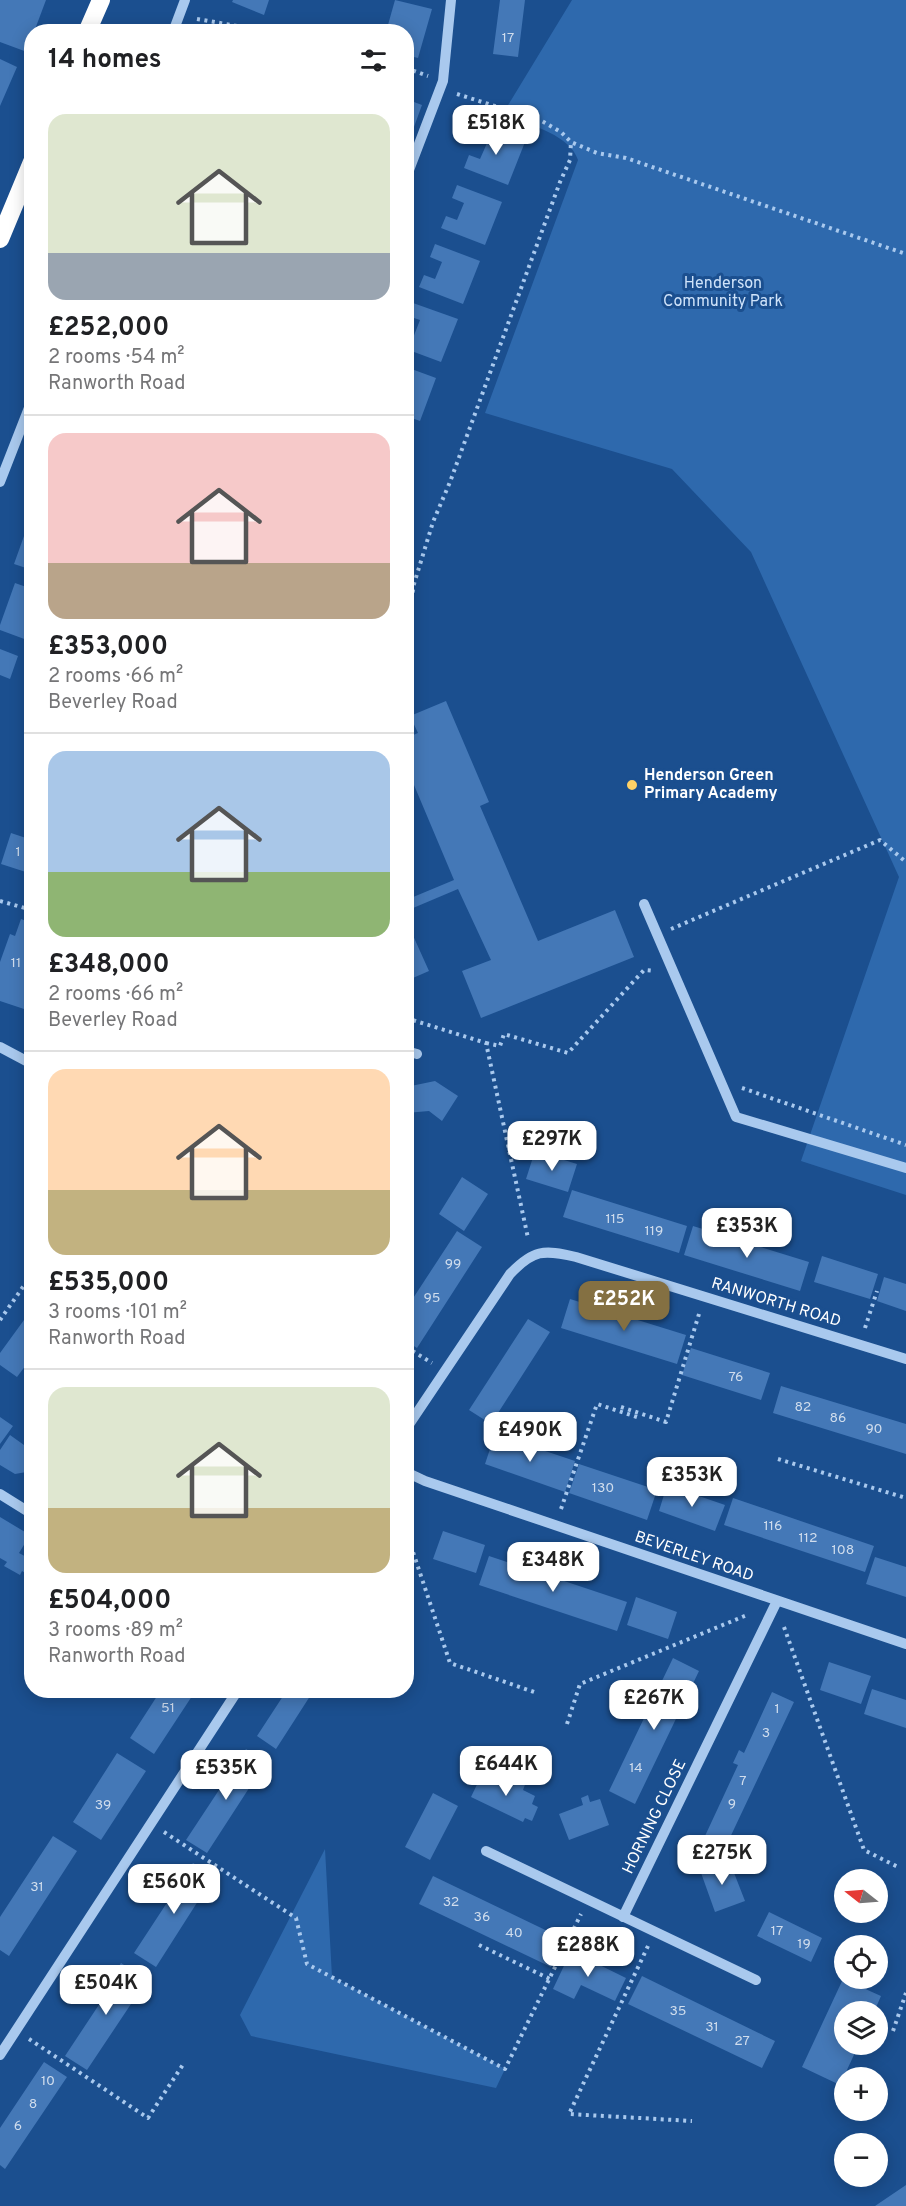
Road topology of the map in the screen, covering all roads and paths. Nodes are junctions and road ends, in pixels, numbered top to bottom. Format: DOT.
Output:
graph roads {
  1 [pos="185,0"];
  2 [pos="451,0"];
  3 [pos="100,2"];
  4 [pos="178,17"];
  5 [pos="90,24"];
  6 [pos="176,24"];
  7 [pos="235,24"];
  8 [pos="440,89"];
  9 [pos="571,142"];
  10 [pos="414,157"];
  11 [pos="24,181"];
  12 [pos="0,239"];
  13 [pos="906,254"];
  14 [pos="24,420"];
  15 [pos="0,482"];
  16 [pos="414,584"];
  17 [pos="906,862"];
  18 [pos="0,901"];
  19 [pos="644,904"];
  20 [pos="24,908"];
  21 [pos="669,931"];
  22 [pos="675,973"];
  23 [pos="414,1020"];
  24 [pos="486,1042"];
  25 [pos="0,1047"];
  26 [pos="24,1060"];
  27 [pos="738,1087"];
  28 [pos="906,1145"];
  29 [pos="906,1168"];
  30 [pos="528,1238"];
  31 [pos="24,1286"];
  32 [pos="877,1291"];
  33 [pos="699,1314"];
  34 [pos="0,1320"];
  35 [pos="865,1329"];
  36 [pos="414,1352"];
  37 [pos="906,1359"];
  38 [pos="432,1364"];
  39 [pos="621,1407"];
  40 [pos="414,1418"];
  41 [pos="640,1418"];
  42 [pos="778,1459"];
  43 [pos="414,1476"];
  44 [pos="0,1494"];
  45 [pos="906,1498"];
  46 [pos="24,1509"];
  47 [pos="561,1510"];
  48 [pos="414,1554"];
  49 [pos="777,1601"];
  50 [pos="747,1615"];
  51 [pos="783,1623"];
  52 [pos="906,1644"];
  53 [pos="537,1693"];
  54 [pos="232,1698"];
  55 [pos="567,1724"];
  56 [pos="163,1832"];
  57 [pos="486,1851"];
  58 [pos="898,1867"];
  59 [pos="584,1908"];
  60 [pos="623,1917"];
  61 [pos="651,1940"];
  62 [pos="479,1945"];
  63 [pos="549,1979"];
  64 [pos="756,1980"];
  65 [pos="906,1993"];
  66 [pos="893,2031"];
  67 [pos="28,2038"];
  68 [pos="0,2055"];
  69 [pos="184,2063"];
  70 [pos="692,2121"];
  1 -- 4 [label="street"];
  2 -- 8 [label="street"];
  3 -- 5 [label="highway"];
  4 -- 6 [label="street"];
  4 -- 7 [label="path"];
  8 -- 9 [label="path"];
  8 -- 10 [label="street"];
  9 -- 13 [label="path"];
  9 -- 16 [label="path"];
  11 -- 12 [label="highway"];
  14 -- 15 [label="street"];
  17 -- 21 [label="path"];
  18 -- 20 [label="path"];
  19 -- 22 [label="street"];
  22 -- 24 [label="path"];
  22 -- 29 [label="street"];
  23 -- 24 [label="path"];
  24 -- 30 [label="path"];
  25 -- 26 [label="street"];
  27 -- 28 [label="path"];
  31 -- 34 [label="path"];
  32 -- 35 [label="path"];
  33 -- 39 [label="path"];
  36 -- 38 [label="path"];
  37 -- 40 [label="street, RANWORTH ROAD"];
  41 -- 47 [label="path"];
  42 -- 45 [label="path"];
  43 -- 49 [label="street, BEVERLEY ROAD"];
  44 -- 46 [label="street"];
  48 -- 53 [label="path"];
  49 -- 52 [label="street, BEVERLEY ROAD"];
  49 -- 60 [label="street, HORNING CLOSE"];
  50 -- 55 [label="path"];
  51 -- 58 [label="path"];
  54 -- 68 [label="street"];
  56 -- 63 [label="path"];
  57 -- 60 [label="street"];
  59 -- 63 [label="path"];
  60 -- 64 [label="street"];
  61 -- 70 [label="path"];
  62 -- 63 [label="path"];
  65 -- 66 [label="path"];
  67 -- 69 [label="path"];
}
